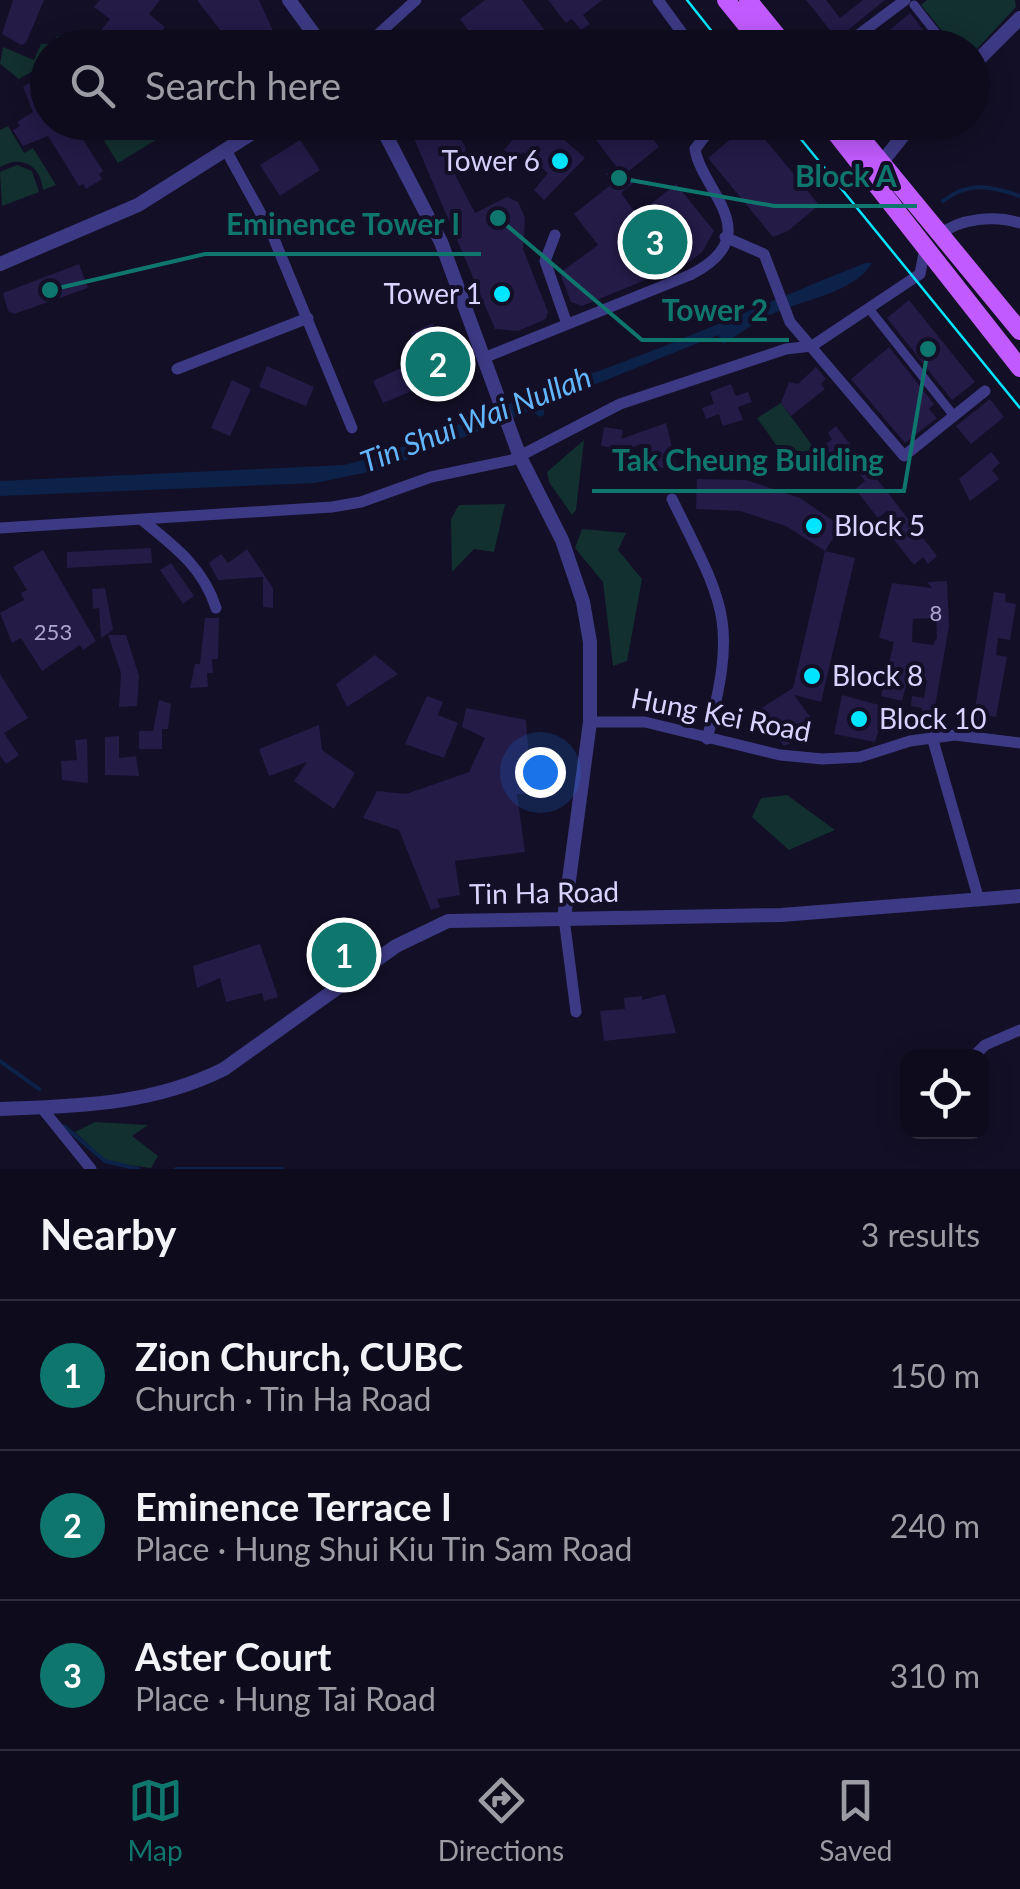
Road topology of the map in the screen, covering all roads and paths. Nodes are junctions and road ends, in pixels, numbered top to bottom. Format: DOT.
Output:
graph roads {
  1 [pos="289,0"];
  2 [pos="416,0"];
  3 [pos="658,0"];
  4 [pos="726,0"];
  5 [pos="748,0"];
  6 [pos="902,3"];
  7 [pos="1020,18"];
  8 [pos="311,30"];
  9 [pos="383,30"];
  10 [pos="680,30"];
  11 [pos="750,30"];
  12 [pos="772,30"];
  13 [pos="865,30"];
  14 [pos="930,30"];
  15 [pos="990,48"];
  16 [pos="244,140"];
  17 [pos="388,140"];
  18 [pos="699,140"];
  19 [pos="840,140"];
  20 [pos="863,140"];
  21 [pos="900,140"];
  22 [pos="227,152"];
  23 [pos="852,157"];
  24 [pos="882,162"];
  25 [pos="897,210"];
  26 [pos="1020,224"];
  27 [pos="556,236"];
  28 [pos="724,238"];
  29 [pos="932,239"];
  30 [pos="0,264"];
  31 [pos="920,274"];
  32 [pos="959,290"];
  33 [pos="870,310"];
  34 [pos="308,318"];
  35 [pos="567,324"];
  36 [pos="1020,331"];
  37 [pos="812,346"];
  38 [pos="486,356"];
  39 [pos="1020,368"];
  40 [pos="177,369"];
  41 [pos="988,388"];
  42 [pos="954,416"];
  43 [pos="352,428"];
  44 [pos="520,457"];
  45 [pos="672,499"];
  46 [pos="142,520"];
  47 [pos="0,528"];
  48 [pos="216,608"];
  49 [pos="590,722"];
  50 [pos="932,737"];
  51 [pos="707,739"];
  52 [pos="1020,743"];
  53 [pos="1020,896"];
  54 [pos="979,900"];
  55 [pos="564,918"];
  56 [pos="576,1012"];
  57 [pos="1020,1030"];
  58 [pos="981,1049"];
  59 [pos="46,1107"];
  60 [pos="0,1109"];
  61 [pos="90,1169"];
  1 -- 8 [label="street"];
  2 -- 9 [label="street"];
  3 -- 10 [label="street"];
  4 -- 11 [label="main road"];
  5 -- 12 [label="main road"];
  6 -- 13 [label="street"];
  6 -- 14 [label="street"];
  7 -- 15 [label="street"];
  16 -- 22 [label="street"];
  17 -- 38 [label="street"];
  18 -- 28 [label="street"];
  19 -- 23 [label="main road"];
  20 -- 24 [label="main road"];
  21 -- 24 [label="street"];
  22 -- 30 [label="street"];
  22 -- 34 [label="street"];
  23 -- 24 [label="main road"];
  23 -- 25 [label="main road"];
  24 -- 25 [label="main road"];
  24 -- 29 [label="main road"];
  25 -- 29 [label="main road"];
  26 -- 29 [label="street"];
  27 -- 35 [label="street"];
  28 -- 35 [label="street"];
  28 -- 37 [label="street"];
  29 -- 31 [label="street"];
  29 -- 32 [label="main road"];
  29 -- 36 [label="main road"];
  31 -- 32 [label="street"];
  31 -- 33 [label="street"];
  32 -- 39 [label="main road"];
  33 -- 37 [label="street"];
  33 -- 42 [label="street"];
  34 -- 40 [label="street"];
  34 -- 43 [label="street"];
  35 -- 38 [label="street"];
  37 -- 42 [label="street"];
  37 -- 44 [label="street"];
  38 -- 44 [label="street"];
  41 -- 42 [label="street"];
  44 -- 46 [label="street"];
  44 -- 49 [label="street"];
  45 -- 51 [label="street"];
  46 -- 47 [label="street"];
  46 -- 48 [label="street"];
  49 -- 51 [label="street, Hung Kei Road"];
  49 -- 55 [label="street"];
  50 -- 51 [label="street, Hung Kei Road"];
  50 -- 52 [label="street, Hung Kei Road"];
  50 -- 54 [label="street"];
  53 -- 54 [label="street, Tin Ha Road"];
  54 -- 55 [label="street, Tin Ha Road"];
  55 -- 56 [label="street"];
  55 -- 59 [label="street, Tin Ha Road"];
  57 -- 58 [label="street"];
  59 -- 60 [label="street, Tin Ha Road"];
  59 -- 61 [label="street"];
}
